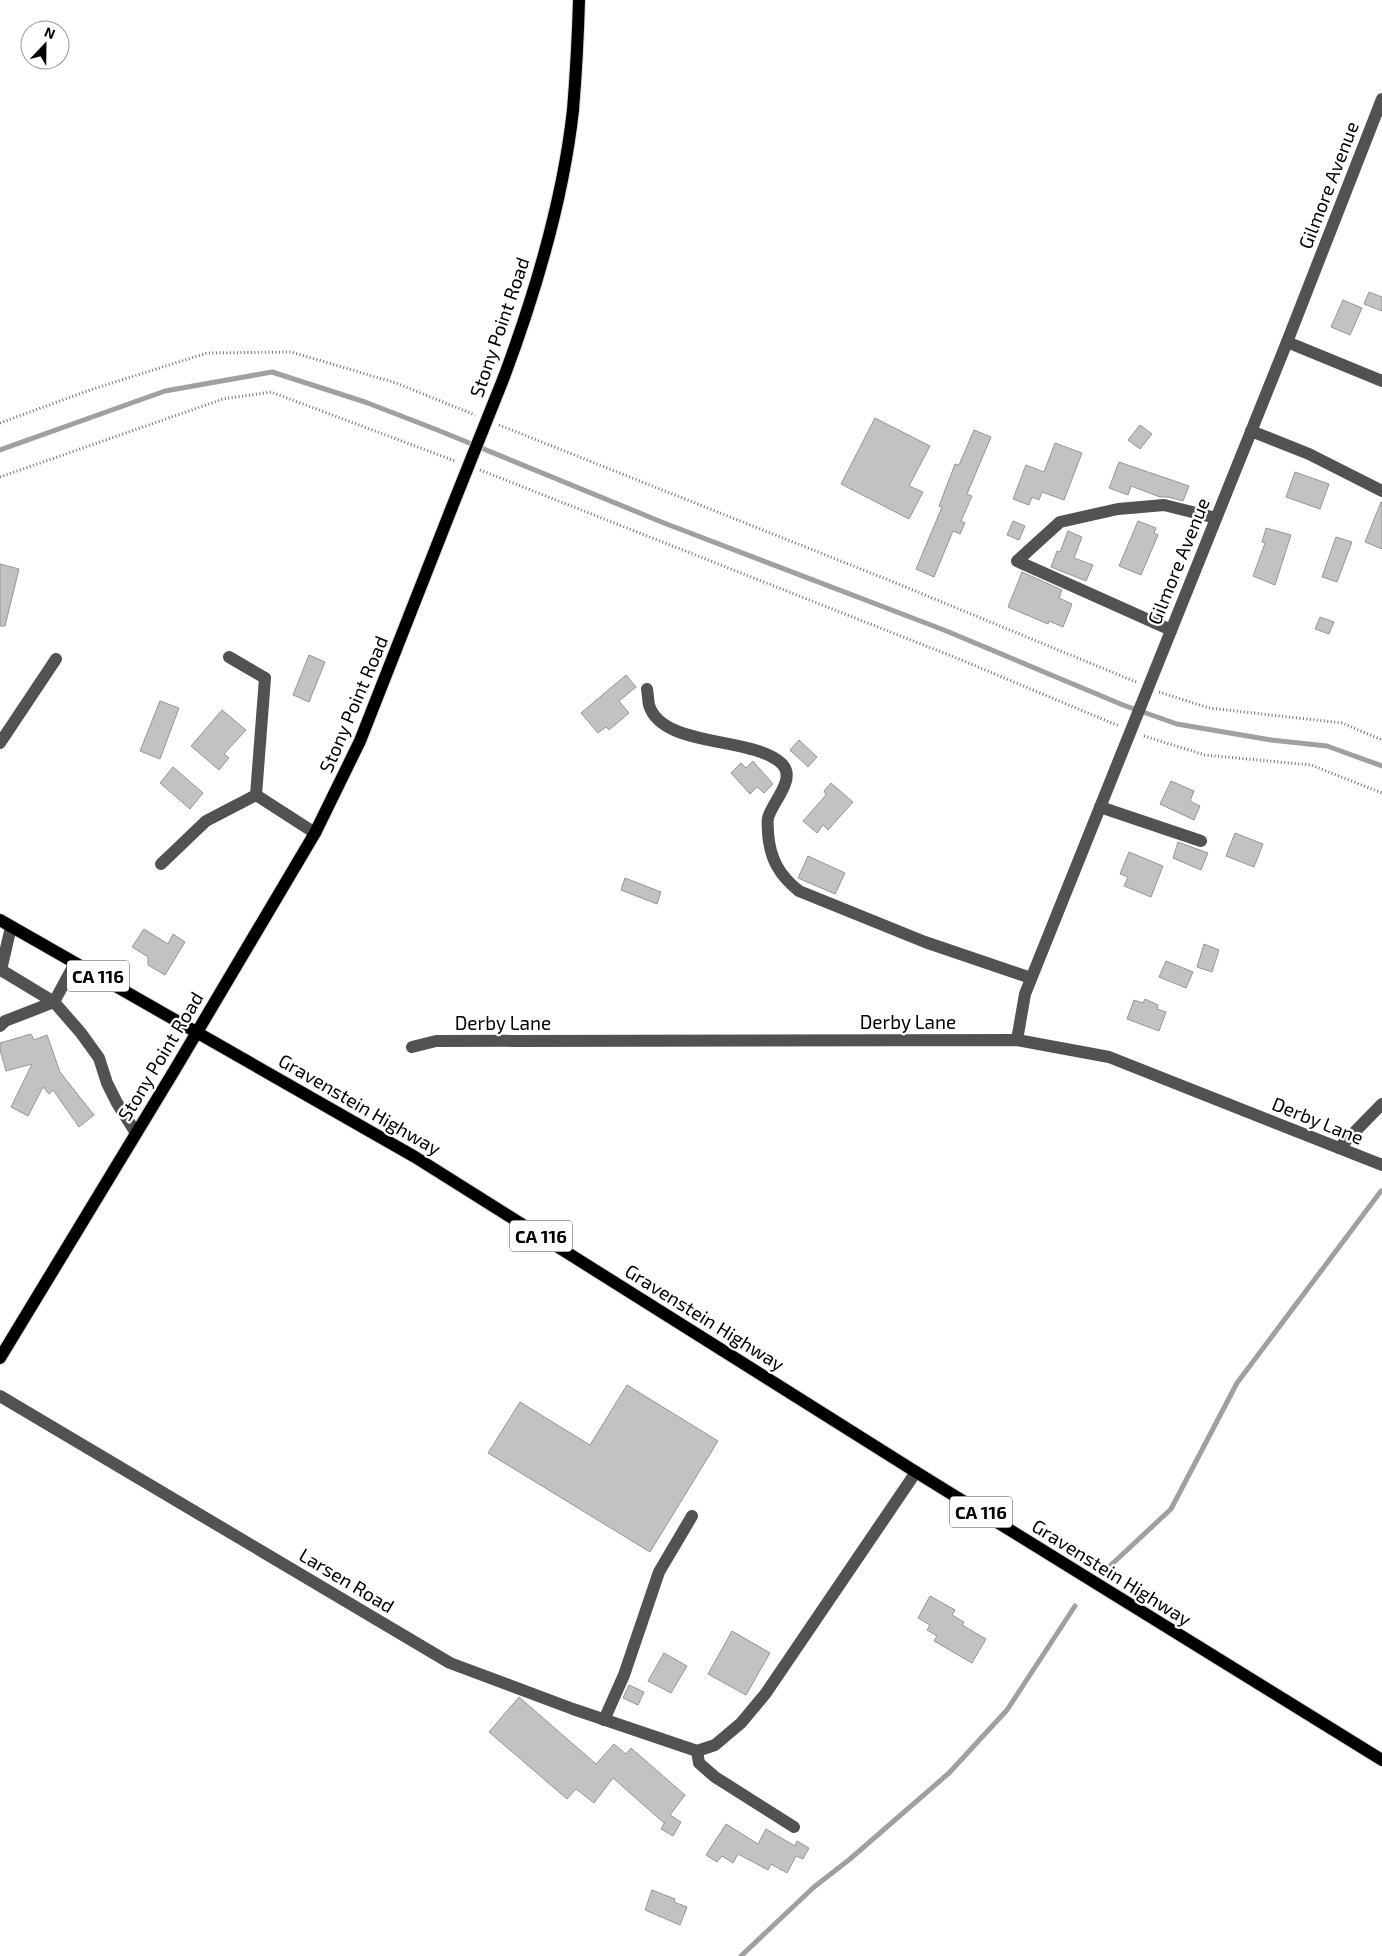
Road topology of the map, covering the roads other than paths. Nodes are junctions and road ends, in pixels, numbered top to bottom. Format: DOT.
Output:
graph roads {
  1 [pos="579,0"];
  2 [pos="1382,99"];
  3 [pos="1287,342"];
  4 [pos="1382,381"];
  5 [pos="1251,431"];
  6 [pos="1382,491"];
  7 [pos="1216,518"];
  8 [pos="1171,630"];
  9 [pos="229,657"];
  10 [pos="56,659"];
  11 [pos="647,690"];
  12 [pos="0,743"];
  13 [pos="256,795"];
  14 [pos="1100,807"];
  15 [pos="315,833"];
  16 [pos="1201,841"];
  17 [pos="161,864"];
  18 [pos="6,924"];
  19 [pos="75,963"];
  20 [pos="1031,978"];
  21 [pos="54,1002"];
  22 [pos="0,1026"];
  23 [pos="197,1032"];
  24 [pos="1017,1040"];
  25 [pos="412,1047"];
  26 [pos="1382,1104"];
  27 [pos="136,1133"];
  28 [pos="1338,1148"];
  29 [pos="1382,1165"];
  30 [pos="0,1358"];
  31 [pos="0,1396"];
  32 [pos="916,1472"];
  33 [pos="692,1516"];
  34 [pos="604,1720"];
  35 [pos="697,1751"];
  36 [pos="1382,1760"];
  37 [pos="794,1827"];
  1 -- 15 [label="main road, Stony Point Road, bridge"];
  2 -- 3 [label="street, Gilmore Avenue"];
  3 -- 4 [label="street"];
  3 -- 5 [label="street, Gilmore Avenue"];
  5 -- 6 [label="street"];
  5 -- 7 [label="street, Gilmore Avenue"];
  7 -- 8 [label="street, Gilmore Avenue"];
  7 -- 8 [label="street"];
  8 -- 14 [label="street, Gilmore Avenue"];
  9 -- 13 [label="street"];
  10 -- 12 [label="street"];
  11 -- 20 [label="street"];
  13 -- 15 [label="street"];
  13 -- 17 [label="street"];
  14 -- 16 [label="street"];
  14 -- 20 [label="street, Gilmore Avenue"];
  15 -- 23 [label="main road, Stony Point Road"];
  18 -- 19 [label="main road, Gravenstein Highway / CA 116"];
  18 -- 21 [label="street"];
  19 -- 21 [label="street"];
  19 -- 23 [label="main road, Gravenstein Highway / CA 116"];
  20 -- 24 [label="street, Gilmore Avenue"];
  21 -- 22 [label="street"];
  21 -- 27 [label="street"];
  23 -- 27 [label="main road, Stony Point Road"];
  23 -- 32 [label="main road, Gravenstein Highway / CA 116"];
  24 -- 25 [label="street, Derby Lane"];
  24 -- 28 [label="street, Derby Lane"];
  26 -- 28 [label="street"];
  27 -- 30 [label="main road, Stony Point Road"];
  28 -- 29 [label="street, Derby Lane"];
  31 -- 34 [label="street, Larsen Road"];
  32 -- 35 [label="street"];
  32 -- 36 [label="main road, Gravenstein Highway / CA 116"];
  33 -- 34 [label="street"];
  34 -- 35 [label="street, Larsen Road"];
  35 -- 37 [label="street"];
}
